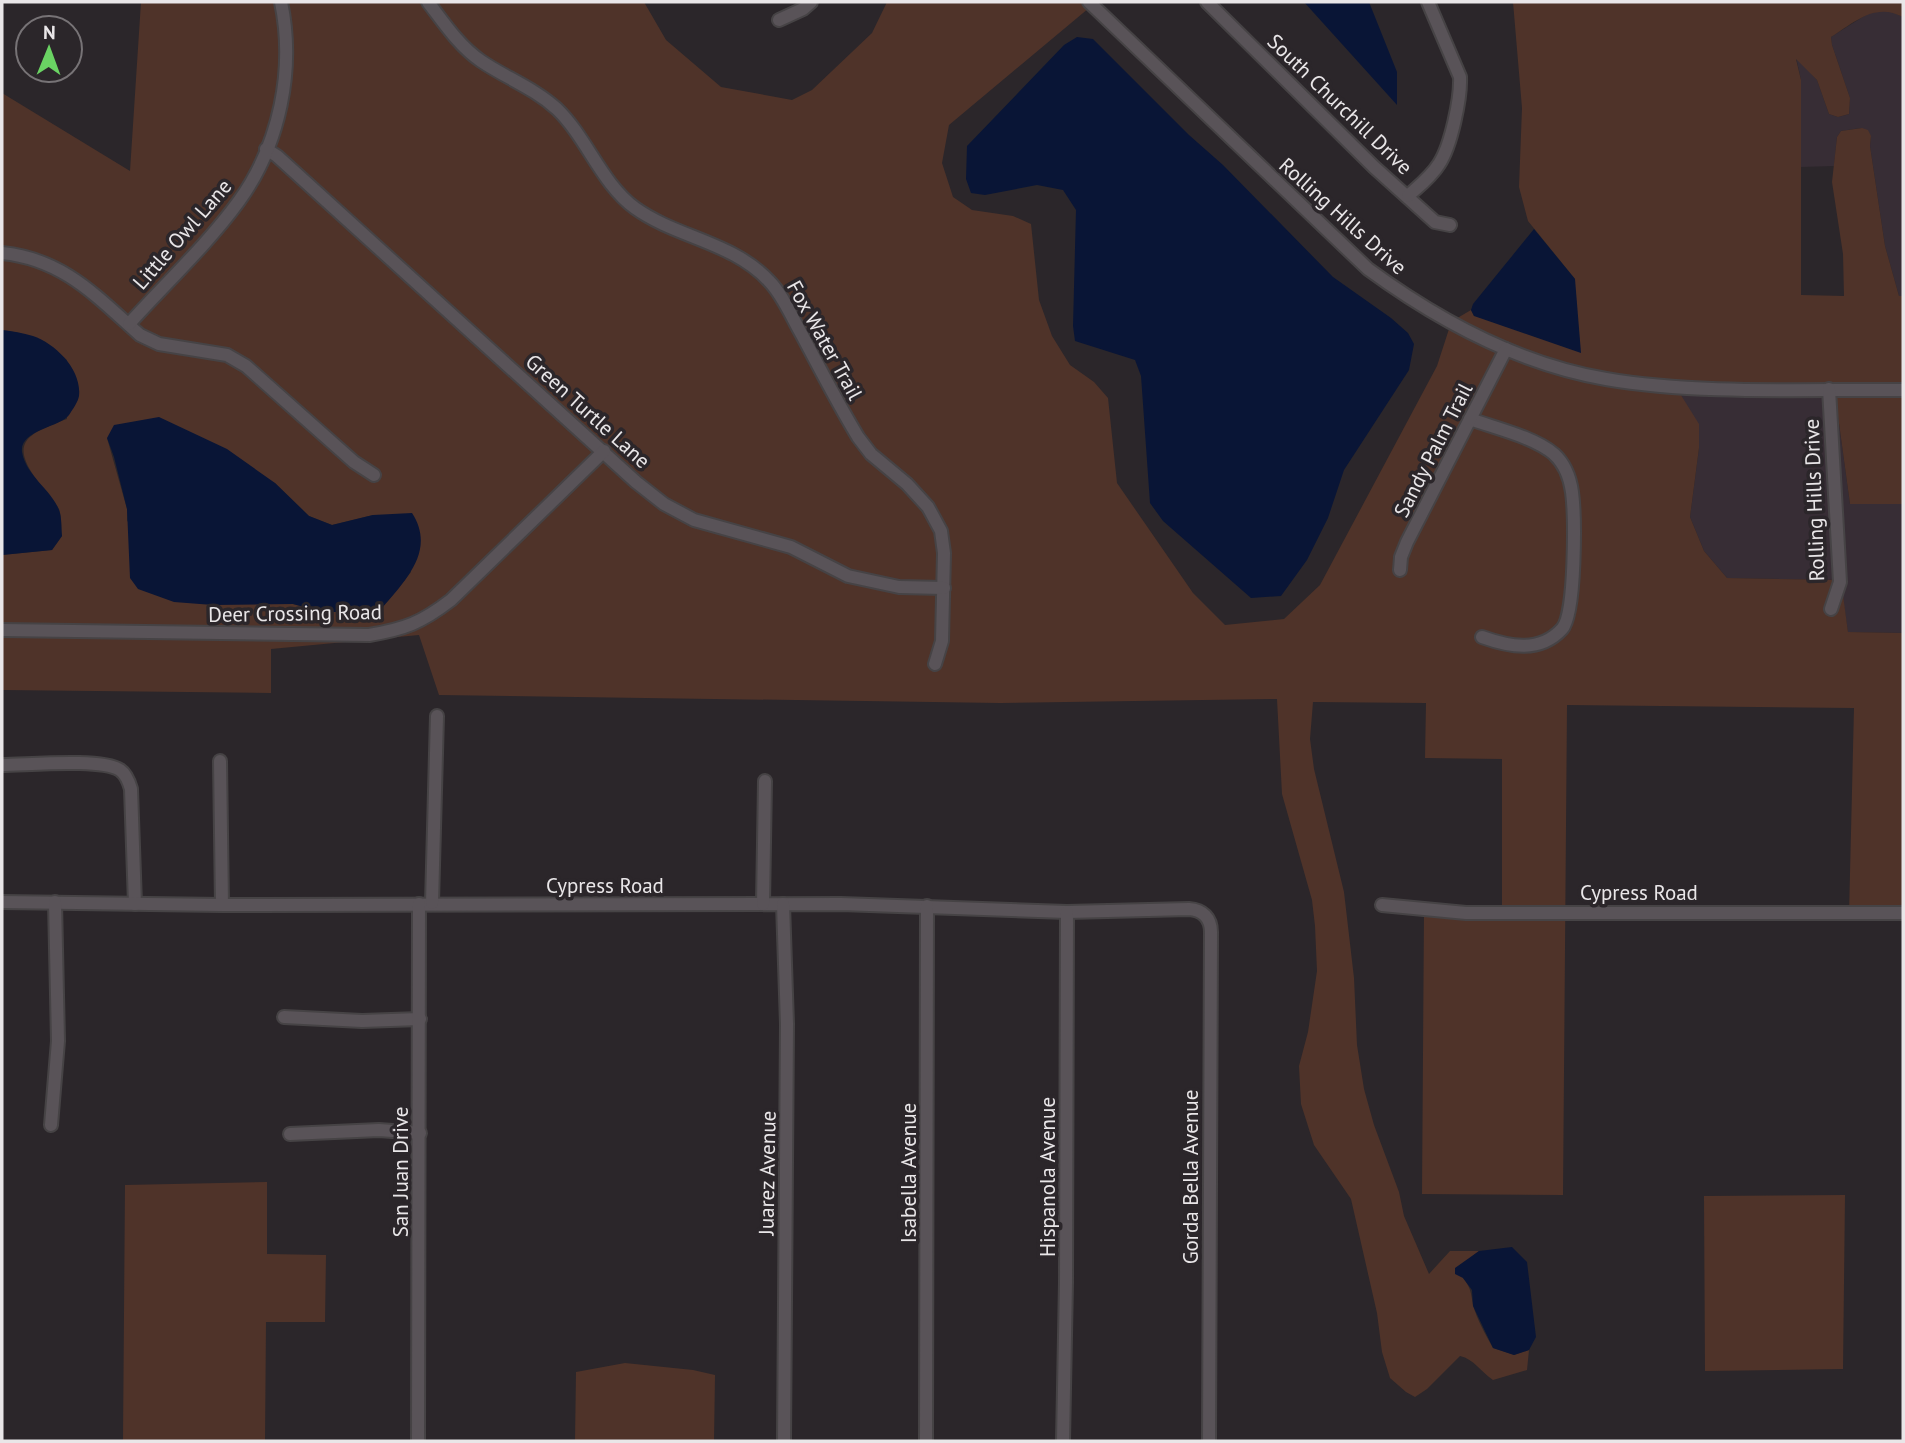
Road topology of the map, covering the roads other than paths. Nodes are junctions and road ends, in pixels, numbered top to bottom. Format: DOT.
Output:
graph roads {
  1 [pos="281,2"];
  2 [pos="428,2"];
  3 [pos="811,2"];
  4 [pos="1089,2"];
  5 [pos="1207,2"];
  6 [pos="1429,2"];
  7 [pos="779,20"];
  8 [pos="266,149"];
  9 [pos="1408,196"];
  10 [pos="1450,225"];
  11 [pos="2,253"];
  12 [pos="128,324"];
  13 [pos="1506,349"];
  14 [pos="1829,389"];
  15 [pos="1903,390"];
  16 [pos="1470,419"];
  17 [pos="604,451"];
  18 [pos="374,475"];
  19 [pos="1400,570"];
  20 [pos="944,588"];
  21 [pos="1831,609"];
  22 [pos="2,631"];
  23 [pos="1482,637"];
  24 [pos="935,664"];
  25 [pos="438,716"];
  26 [pos="220,761"];
  27 [pos="2,765"];
  28 [pos="765,781"];
  29 [pos="2,902"];
  30 [pos="55,902"];
  31 [pos="426,903"];
  32 [pos="135,904"];
  33 [pos="763,904"];
  34 [pos="783,904"];
  35 [pos="222,905"];
  36 [pos="1382,905"];
  37 [pos="927,906"];
  38 [pos="1067,912"];
  39 [pos="1900,913"];
  40 [pos="1206,915"];
  41 [pos="284,1017"];
  42 [pos="420,1019"];
  43 [pos="51,1125"];
  44 [pos="420,1133"];
  45 [pos="290,1134"];
  46 [pos="418,1441"];
  47 [pos="784,1441"];
  48 [pos="926,1441"];
  49 [pos="1063,1441"];
  50 [pos="1209,1441"];
  1 -- 8 [label="street, Little Owl Lane"];
  2 -- 20 [label="street, Fox Water Trail"];
  3 -- 7 [label="street"];
  4 -- 13 [label="street, Rolling Hills Drive"];
  5 -- 9 [label="street, South Churchill Drive"];
  6 -- 9 [label="street"];
  8 -- 12 [label="street, Little Owl Lane"];
  8 -- 17 [label="street, Green Turtle Lane"];
  9 -- 10 [label="street, South Churchill Drive"];
  11 -- 12 [label="street"];
  12 -- 18 [label="street"];
  13 -- 14 [label="street, Rolling Hills Drive"];
  13 -- 16 [label="street, Sandy Palm Trail"];
  14 -- 15 [label="street, Rolling Hills Drive"];
  14 -- 21 [label="street, Rolling Hills Drive"];
  16 -- 19 [label="street, Sandy Palm Trail"];
  16 -- 23 [label="street"];
  17 -- 20 [label="street, Green Turtle Lane"];
  17 -- 22 [label="street, Deer Crossing Road"];
  20 -- 24 [label="street, Fox Water Trail"];
  25 -- 31 [label="street, San Juan Drive"];
  26 -- 35 [label="street"];
  27 -- 32 [label="street"];
  28 -- 33 [label="street"];
  29 -- 30 [label="street, Cypress Road"];
  30 -- 32 [label="street, Cypress Road"];
  30 -- 43 [label="street"];
  31 -- 33 [label="street, Cypress Road"];
  31 -- 35 [label="street, Cypress Road"];
  31 -- 42 [label="street, San Juan Drive"];
  32 -- 35 [label="street, Cypress Road"];
  33 -- 34 [label="street, Cypress Road"];
  34 -- 37 [label="street, Cypress Road"];
  34 -- 47 [label="street, Juarez Avenue"];
  36 -- 39 [label="street, Cypress Road"];
  37 -- 38 [label="street, Cypress Road"];
  37 -- 48 [label="street, Isabella Avenue"];
  38 -- 40 [label="street, Cypress Road"];
  38 -- 49 [label="street, Hispanola Avenue"];
  40 -- 50 [label="street, Gorda Bella Avenue"];
  41 -- 42 [label="street"];
  42 -- 44 [label="street, San Juan Drive"];
  44 -- 45 [label="street"];
  44 -- 46 [label="street, San Juan Drive"];
}
